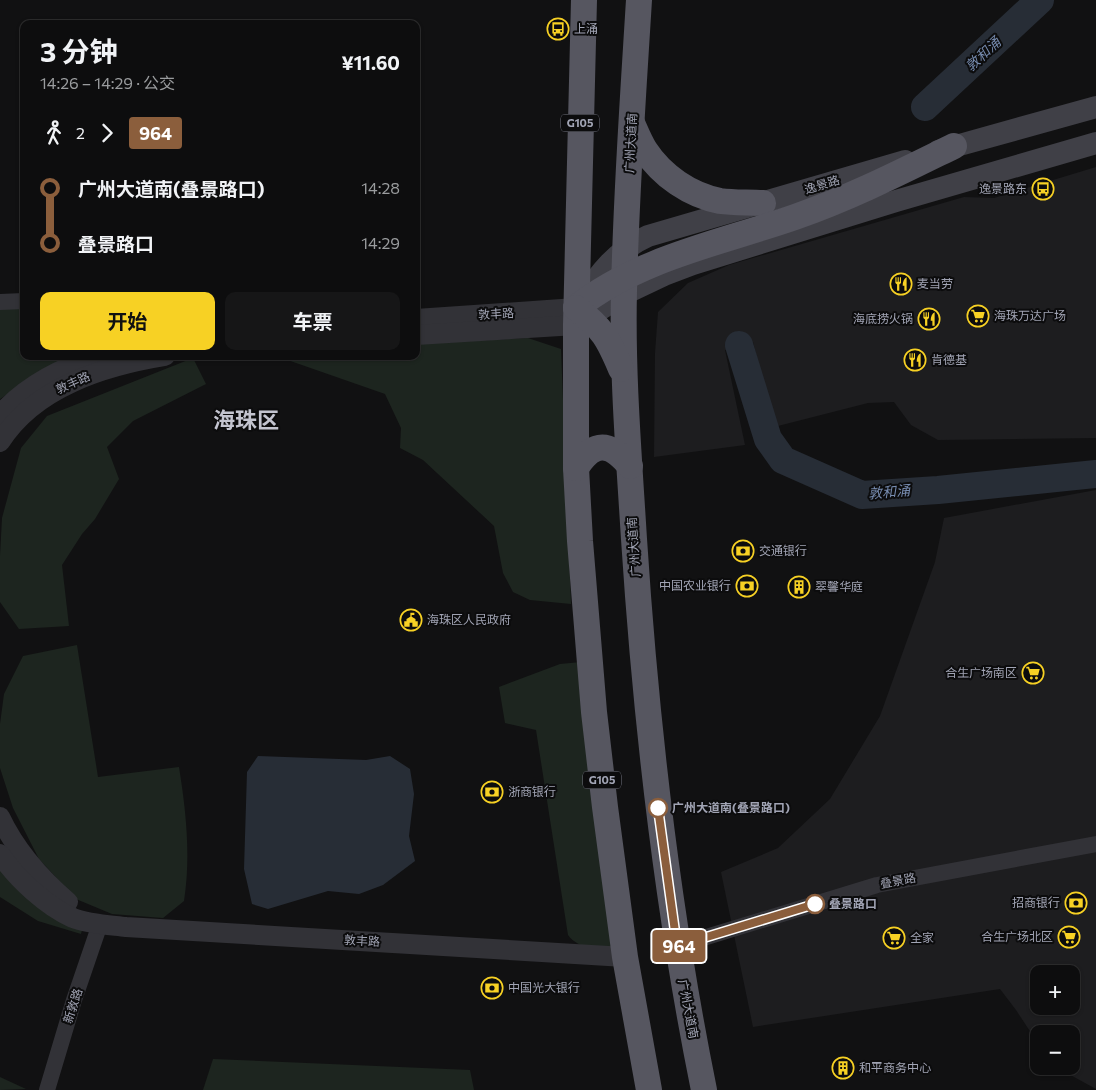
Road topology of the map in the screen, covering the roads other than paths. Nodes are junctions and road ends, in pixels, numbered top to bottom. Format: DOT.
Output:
graph roads {
  1 [pos="584,0"];
  2 [pos="638,0"];
  3 [pos="1096,107"];
  4 [pos="632,123"];
  5 [pos="1096,143"];
  6 [pos="954,146"];
  7 [pos="768,214"];
  8 [pos="579,246"];
  9 [pos="626,248"];
  10 [pos="613,284"];
  11 [pos="20,301"];
  12 [pos="0,302"];
  13 [pos="580,317"];
  14 [pos="420,319"];
  15 [pos="420,335"];
  16 [pos="86,360"];
  17 [pos="146,360"];
  18 [pos="626,378"];
  19 [pos="0,415"];
  20 [pos="0,442"];
  21 [pos="630,466"];
  22 [pos="576,468"];
  23 [pos="0,817"];
  24 [pos="1096,844"];
  25 [pos="0,854"];
  26 [pos="100,924"];
  27 [pos="677,946"];
  28 [pos="624,957"];
  29 [pos="47,1090"];
  30 [pos="649,1090"];
  31 [pos="704,1090"];
  1 -- 8 [label="highway, G105"];
  2 -- 4 [label="highway, 广州大道南"];
  3 -- 6 [label="main road, 逸景路"];
  4 -- 7 [label="highway"];
  4 -- 9 [label="highway, 广州大道南"];
  5 -- 10 [label="main road"];
  6 -- 7 [label="highway"];
  6 -- 7 [label="main road, 逸景路"];
  7 -- 9 [label="main road, 逸景路"];
  7 -- 10 [label="highway"];
  8 -- 10 [label="highway"];
  8 -- 13 [label="highway, G105"];
  9 -- 10 [label="highway, 广州大道南"];
  10 -- 13 [label="highway"];
  10 -- 18 [label="highway, 广州大道南"];
  11 -- 12 [label="street"];
  13 -- 14 [label="street, 敦丰路"];
  13 -- 15 [label="street, 敦丰路"];
  13 -- 18 [label="highway"];
  13 -- 22 [label="highway, G105"];
  16 -- 19 [label="street, 敦丰路"];
  17 -- 20 [label="street, 敦丰路"];
  18 -- 21 [label="highway, 广州大道南"];
  21 -- 22 [label="highway"];
  21 -- 27 [label="highway, 广州大道南"];
  22 -- 28 [label="highway, G105"];
  23 -- 26 [label="street, 敦丰路"];
  24 -- 27 [label="street, 叠景路"];
  25 -- 26 [label="street, 敦丰路"];
  26 -- 28 [label="street, 敦丰路"];
  26 -- 29 [label="street, 新敦路"];
  27 -- 31 [label="highway, 广州大道南"];
  28 -- 30 [label="highway, G105"];
}
